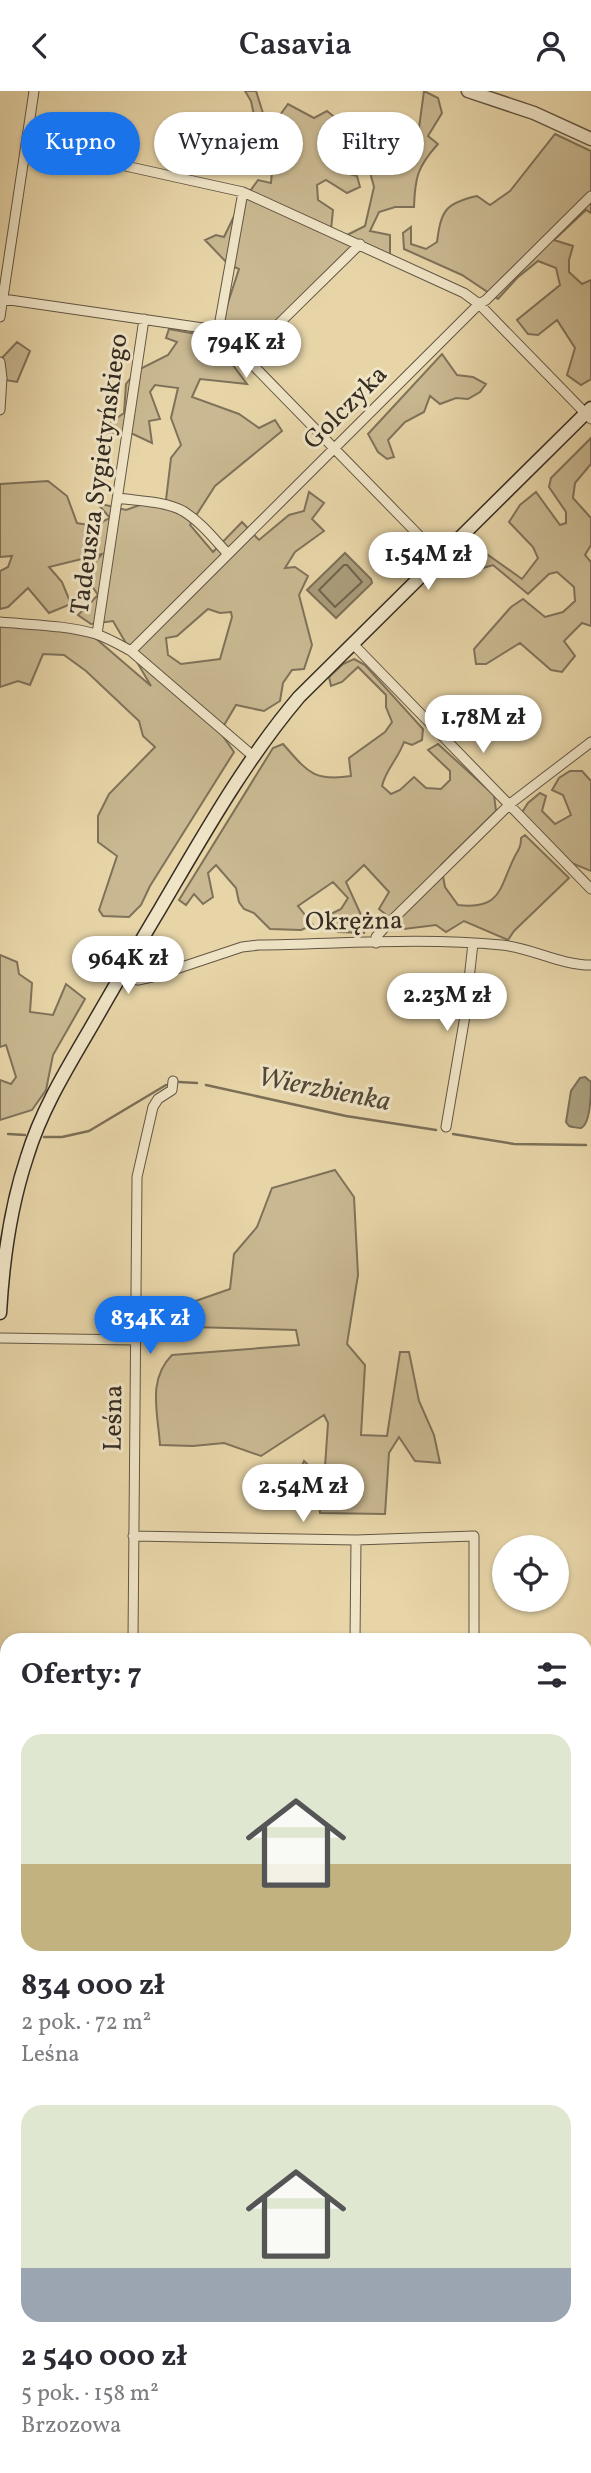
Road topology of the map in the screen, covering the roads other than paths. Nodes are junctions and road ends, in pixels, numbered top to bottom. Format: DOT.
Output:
graph roads {
  1 [pos="34,91"];
  2 [pos="468,91"];
  3 [pos="31,112"];
  4 [pos="591,139"];
  5 [pos="140,170"];
  6 [pos="21,175"];
  7 [pos="243,193"];
  8 [pos="591,196"];
  9 [pos="360,244"];
  10 [pos="3,299"];
  11 [pos="479,304"];
  12 [pos="0,317"];
  13 [pos="144,319"];
  14 [pos="218,332"];
  15 [pos="245,357"];
  16 [pos="0,362"];
  17 [pos="0,410"];
  18 [pos="589,413"];
  19 [pos="335,449"];
  20 [pos="118,498"];
  21 [pos="228,554"];
  22 [pos="440,557"];
  23 [pos="0,622"];
  24 [pos="97,634"];
  25 [pos="352,643"];
  26 [pos="131,652"];
  27 [pos="591,742"];
  28 [pos="253,756"];
  29 [pos="510,803"];
  30 [pos="591,888"];
  31 [pos="376,943"];
  32 [pos="473,943"];
  33 [pos="591,965"];
  34 [pos="120,977"];
  35 [pos="173,1081"];
  36 [pos="446,1127"];
  37 [pos="0,1313"];
  38 [pos="0,1338"];
  39 [pos="135,1340"];
  40 [pos="133,1536"];
  41 [pos="356,1540"];
  42 [pos="133,1633"];
  43 [pos="355,1633"];
  44 [pos="474,1633"];
  1 -- 3 [label="street"];
  2 -- 4 [label="main road"];
  5 -- 7 [label="street"];
  6 -- 10 [label="street"];
  7 -- 9 [label="street"];
  7 -- 14 [label="street"];
  8 -- 11 [label="street, Golczyka"];
  9 -- 11 [label="street"];
  9 -- 15 [label="street"];
  10 -- 12 [label="street"];
  10 -- 13 [label="street"];
  11 -- 18 [label="street"];
  11 -- 19 [label="street, Golczyka"];
  13 -- 14 [label="street"];
  13 -- 20 [label="street, Tadeusza Sygietyńskiego"];
  14 -- 15 [label="street"];
  15 -- 19 [label="street"];
  16 -- 17 [label="street"];
  18 -- 22 [label="main road"];
  19 -- 21 [label="street, Golczyka"];
  19 -- 22 [label="street"];
  20 -- 21 [label="street"];
  20 -- 24 [label="street, Tadeusza Sygietyńskiego"];
  21 -- 26 [label="street, Golczyka"];
  22 -- 25 [label="main road"];
  23 -- 24 [label="street"];
  24 -- 26 [label="street"];
  25 -- 28 [label="main road"];
  25 -- 29 [label="street"];
  26 -- 28 [label="street"];
  27 -- 29 [label="street"];
  28 -- 34 [label="main road"];
  29 -- 30 [label="street"];
  29 -- 31 [label="street"];
  31 -- 32 [label="street, Okrężna"];
  31 -- 34 [label="street, Okrężna"];
  32 -- 33 [label="street, Okrężna"];
  32 -- 36 [label="street"];
  34 -- 37 [label="main road"];
  35 -- 39 [label="street, Leśna"];
  38 -- 39 [label="street"];
  39 -- 40 [label="street, Leśna"];
  40 -- 41 [label="street"];
  40 -- 42 [label="street, Leśna"];
  41 -- 43 [label="street"];
  41 -- 44 [label="street"];
}
